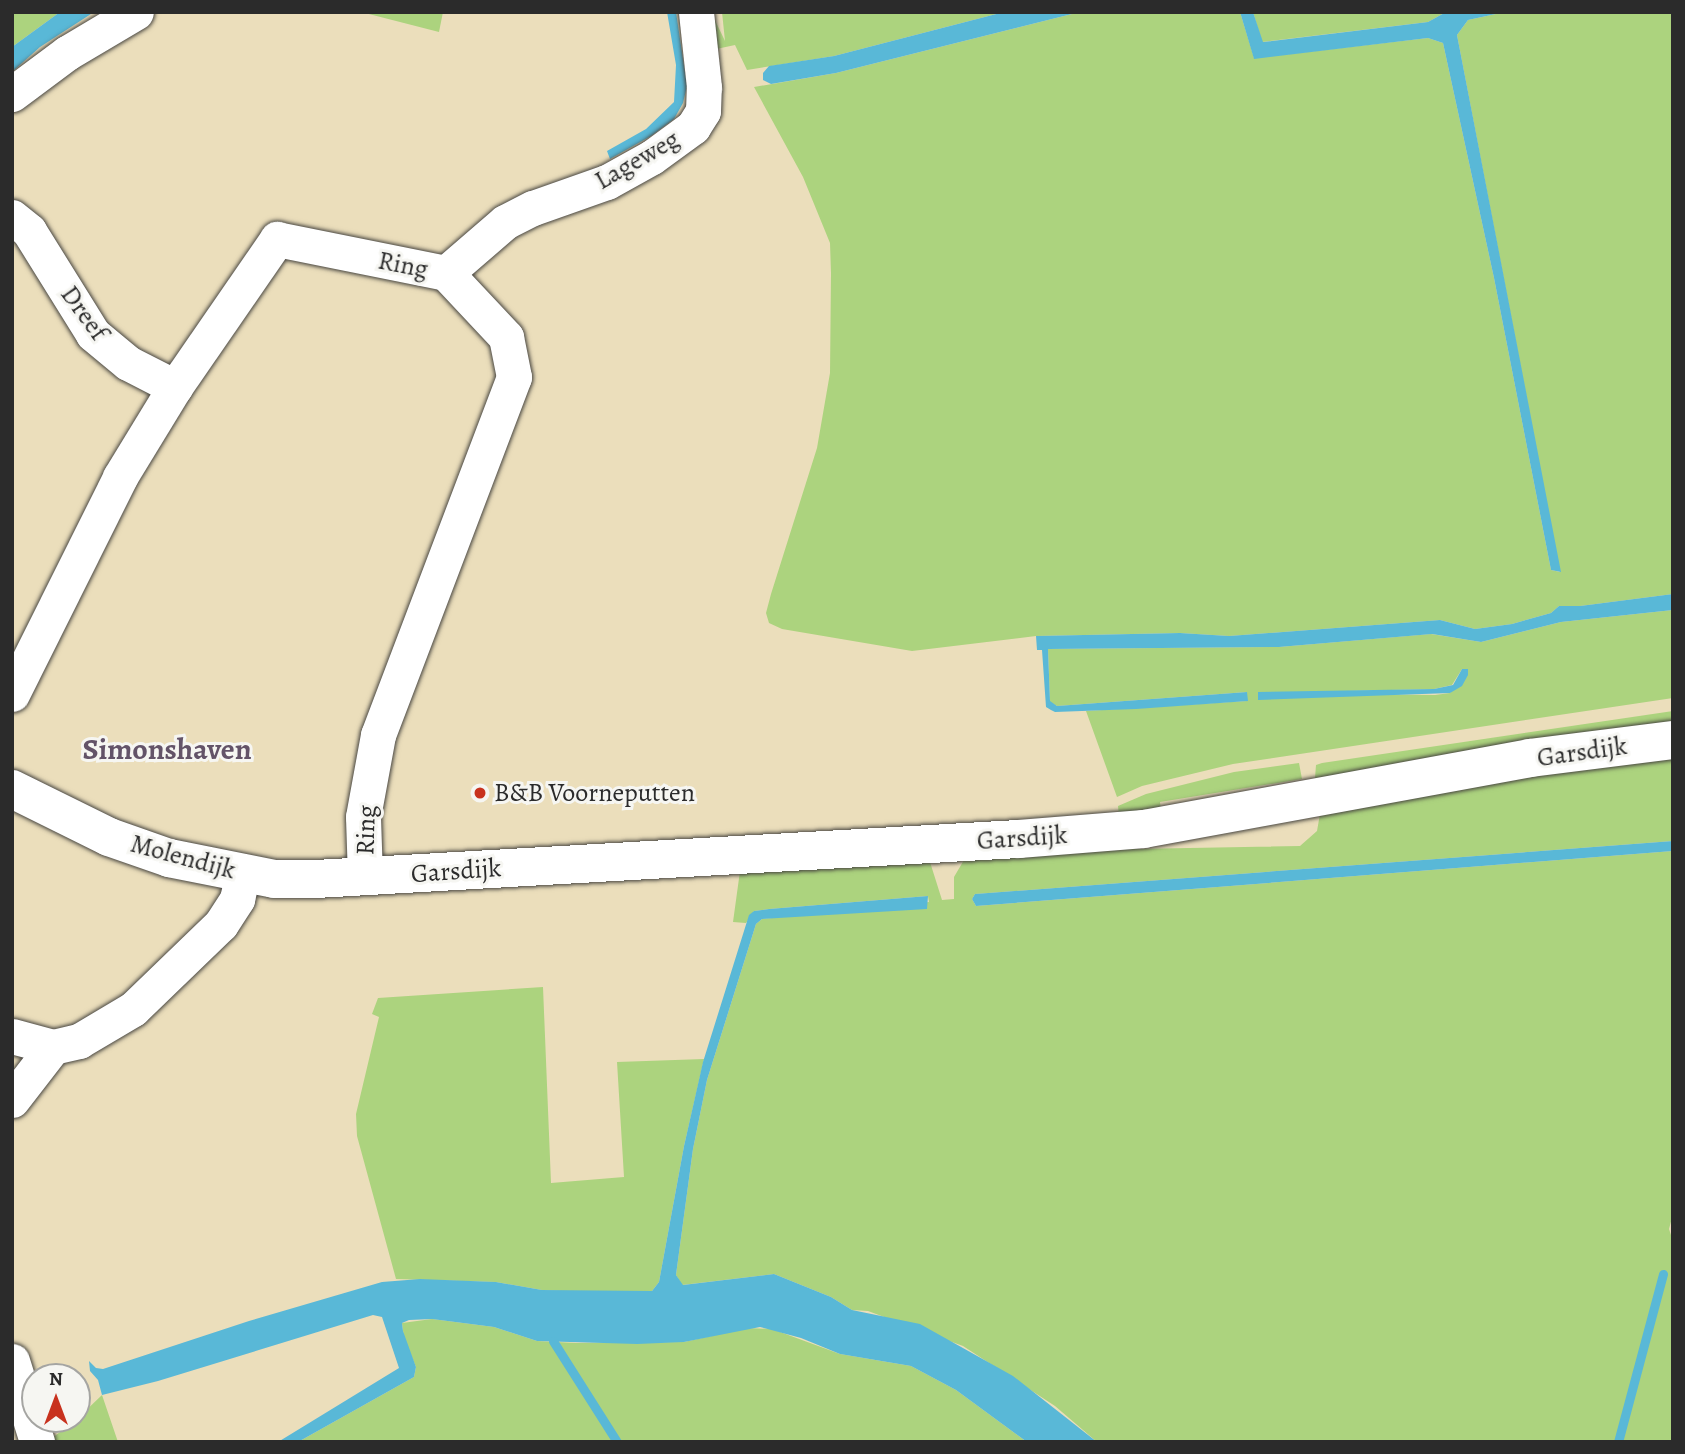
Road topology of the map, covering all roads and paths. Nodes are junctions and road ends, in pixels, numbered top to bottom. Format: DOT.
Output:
graph roads {
  1 [pos="136,12"];
  2 [pos="696,12"];
  3 [pos="12,94"];
  4 [pos="12,217"];
  5 [pos="446,273"];
  6 [pos="175,387"];
  7 [pos="12,694"];
  8 [pos="1673,740"];
  9 [pos="12,789"];
  10 [pos="243,874"];
  11 [pos="365,877"];
  12 [pos="12,1036"];
  13 [pos="53,1046"];
  14 [pos="12,1100"];
  15 [pos="12,1361"];
  16 [pos="37,1442"];
  1 -- 3 [label="street"];
  2 -- 5 [label="street, Lageweg"];
  4 -- 6 [label="street, Dreef"];
  5 -- 6 [label="street, Ring"];
  5 -- 11 [label="street, Ring"];
  6 -- 7 [label="street, Ring"];
  8 -- 11 [label="main road, Garsdijk"];
  9 -- 10 [label="main road, Molendijk"];
  10 -- 11 [label="main road, Molendijk"];
  10 -- 13 [label="street"];
  12 -- 13 [label="street"];
  13 -- 14 [label="street"];
  15 -- 16 [label="street"];
}
